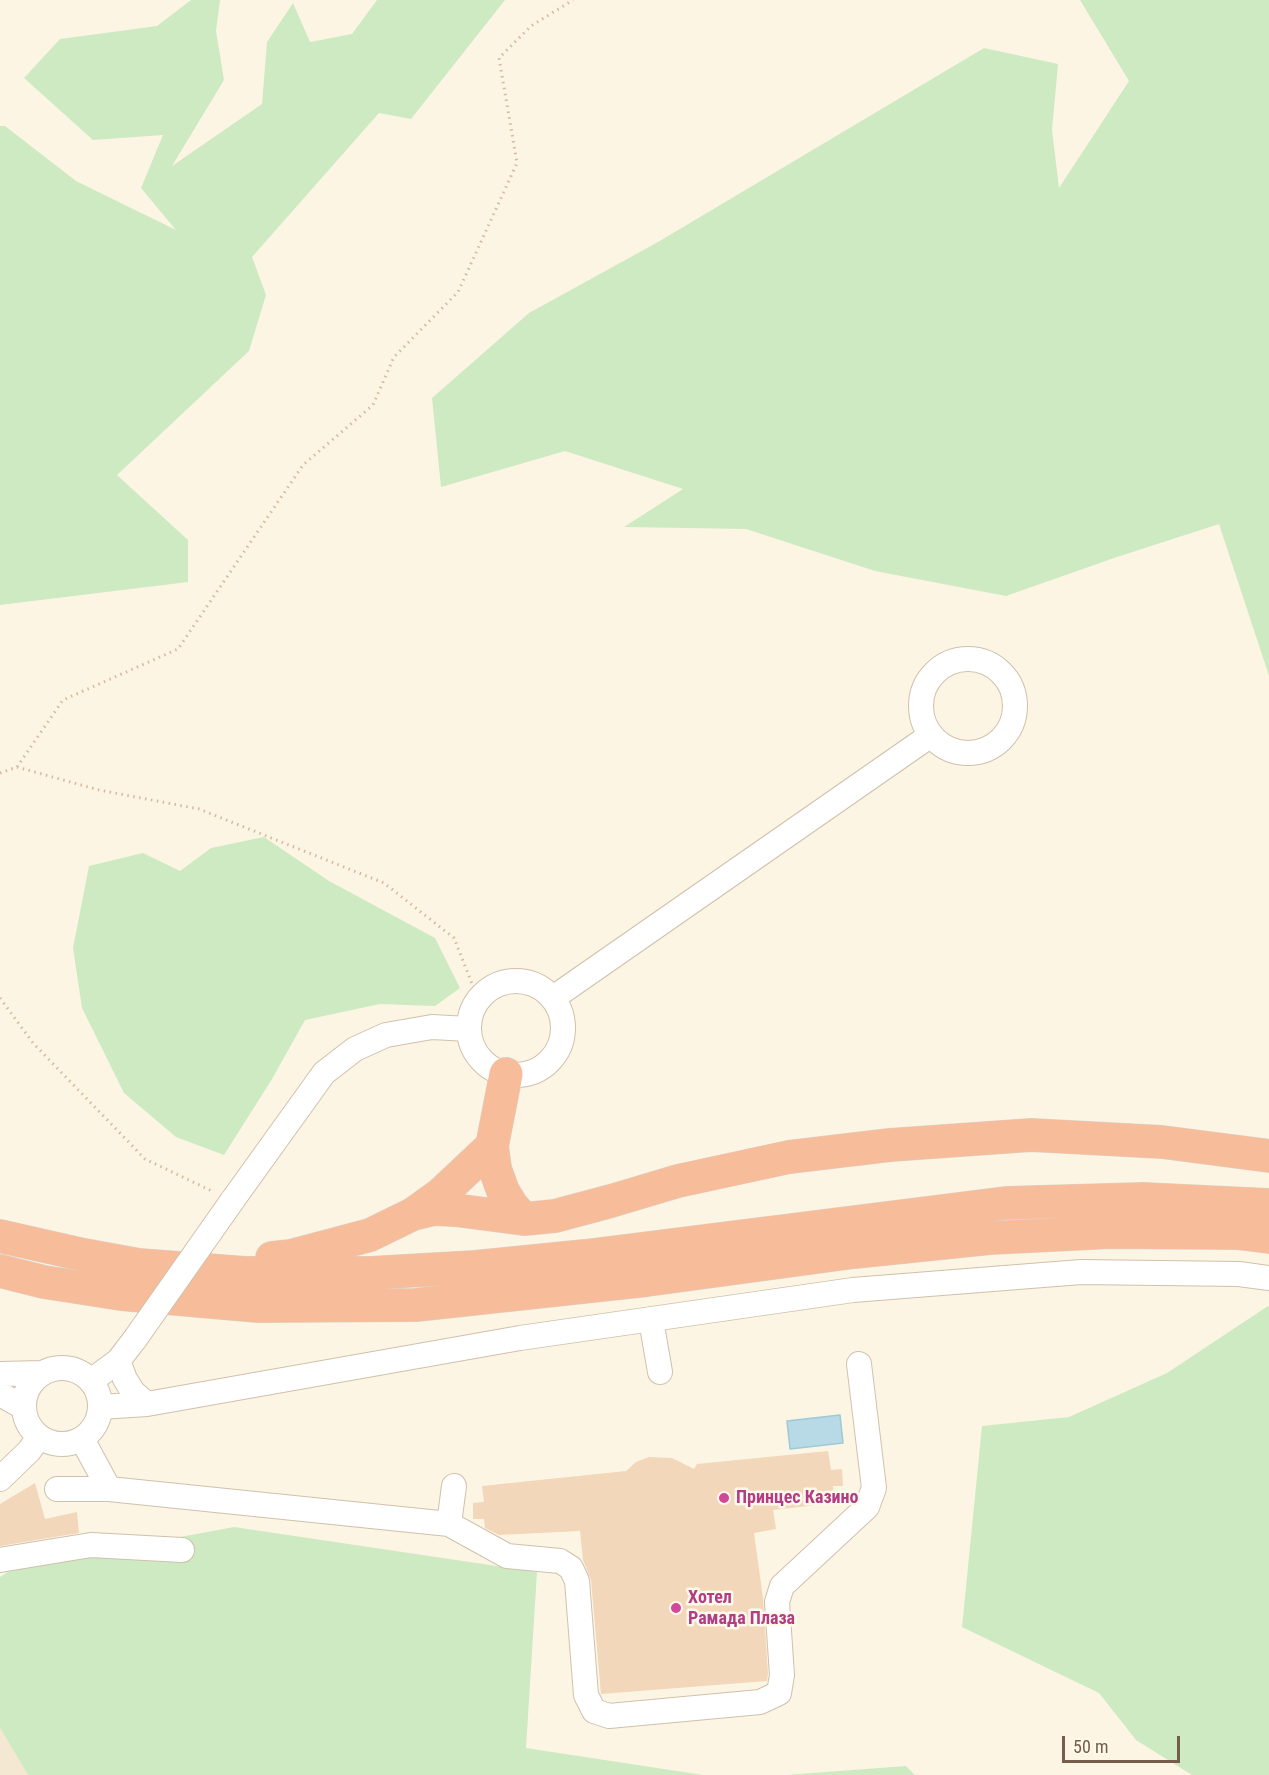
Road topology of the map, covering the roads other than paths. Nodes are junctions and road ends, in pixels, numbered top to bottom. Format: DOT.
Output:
graph roads {
  1 [pos="931,735"];
  2 [pos="553,998"];
  3 [pos="468,1029"];
  4 [pos="506,1074"];
  5 [pos="492,1146"];
  6 [pos="1269,1156"];
  7 [pos="1269,1206"];
  8 [pos="413,1214"];
  9 [pos="524,1219"];
  10 [pos="0,1230"];
  11 [pos="0,1236"];
  12 [pos="1269,1237"];
  13 [pos="0,1271"];
  14 [pos="1269,1278"];
  15 [pos="0,1282"];
  16 [pos="121,1294"];
  17 [pos="651,1320"];
  18 [pos="118,1361"];
  19 [pos="859,1364"];
  20 [pos="660,1372"];
  21 [pos="42,1373"];
  22 [pos="0,1374"];
  23 [pos="91,1381"];
  24 [pos="0,1394"];
  25 [pos="147,1404"];
  26 [pos="23,1407"];
  27 [pos="100,1407"];
  28 [pos="39,1437"];
  29 [pos="82,1439"];
  30 [pos="0,1479"];
  31 [pos="454,1485"];
  32 [pos="57,1489"];
  33 [pos="109,1489"];
  34 [pos="449,1524"];
  35 [pos="182,1550"];
  36 [pos="0,1560"];
  1 -- 2 [label="street"];
  2 -- 3 [label="street"];
  2 -- 4 [label="street"];
  3 -- 4 [label="street"];
  3 -- 18 [label="street, bridge"];
  4 -- 5 [label="highway"];
  5 -- 8 [label="highway"];
  5 -- 9 [label="highway"];
  6 -- 9 [label="highway"];
  7 -- 11 [label="highway"];
  8 -- 9 [label="highway"];
  8 -- 10 [label="highway"];
  12 -- 16 [label="highway"];
  13 -- 16 [label="highway"];
  14 -- 17 [label="street"];
  15 -- 16 [label="street"];
  17 -- 20 [label="street"];
  17 -- 25 [label="street"];
  18 -- 23 [label="street"];
  18 -- 25 [label="street"];
  19 -- 34 [label="street"];
  21 -- 22 [label="street"];
  21 -- 23 [label="street"];
  21 -- 26 [label="street"];
  23 -- 27 [label="street"];
  24 -- 26 [label="street"];
  25 -- 27 [label="street"];
  26 -- 28 [label="street"];
  27 -- 29 [label="street"];
  28 -- 29 [label="street"];
  28 -- 30 [label="street"];
  29 -- 33 [label="street"];
  31 -- 34 [label="street"];
  32 -- 33 [label="street"];
  33 -- 34 [label="street"];
  35 -- 36 [label="street"];
}
